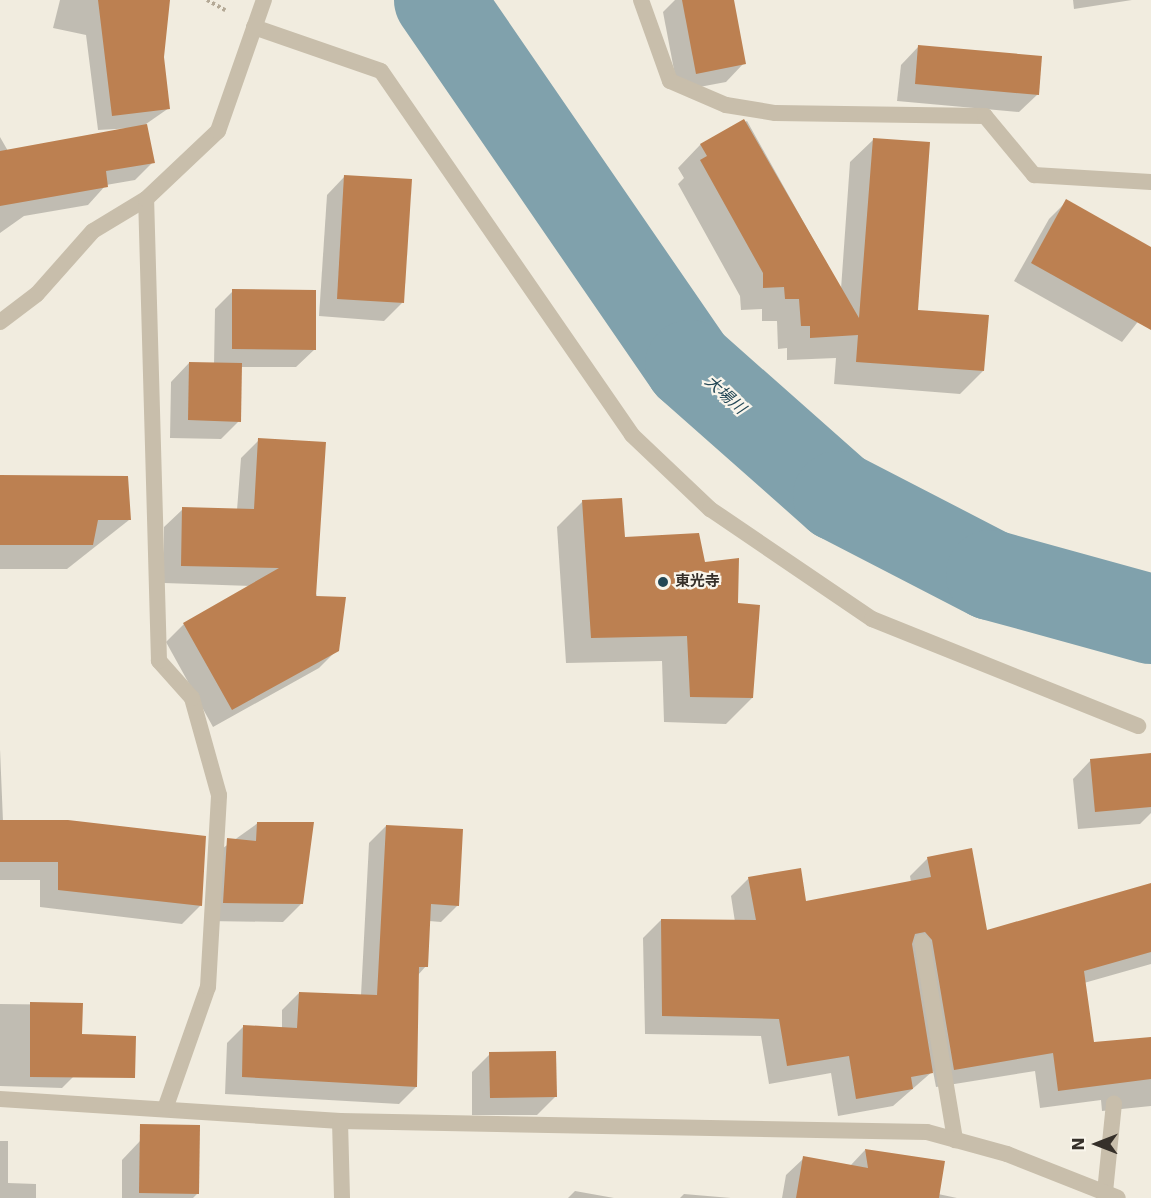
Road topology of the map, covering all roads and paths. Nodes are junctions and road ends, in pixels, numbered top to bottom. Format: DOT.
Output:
graph roads {
  1 [pos="264,0"];
  2 [pos="641,0"];
  3 [pos="254,27"];
  4 [pos="1151,182"];
  5 [pos="146,199"];
  6 [pos="0,322"];
  7 [pos="1138,726"];
  8 [pos="922,942"];
  9 [pos="0,1099"];
  10 [pos="1114,1103"];
  11 [pos="166,1107"];
  12 [pos="340,1121"];
  13 [pos="956,1140"];
  14 [pos="1111,1195"];
  15 [pos="342,1198"];
  1 -- 3 [label="street"];
  2 -- 4 [label="street"];
  3 -- 5 [label="street"];
  3 -- 7 [label="street"];
  5 -- 6 [label="street"];
  5 -- 11 [label="street"];
  8 -- 13 [label="street"];
  9 -- 11 [label="street"];
  10 -- 14 [label="street"];
  11 -- 12 [label="street"];
  12 -- 13 [label="street"];
  12 -- 15 [label="street"];
  13 -- 14 [label="street"];
}
